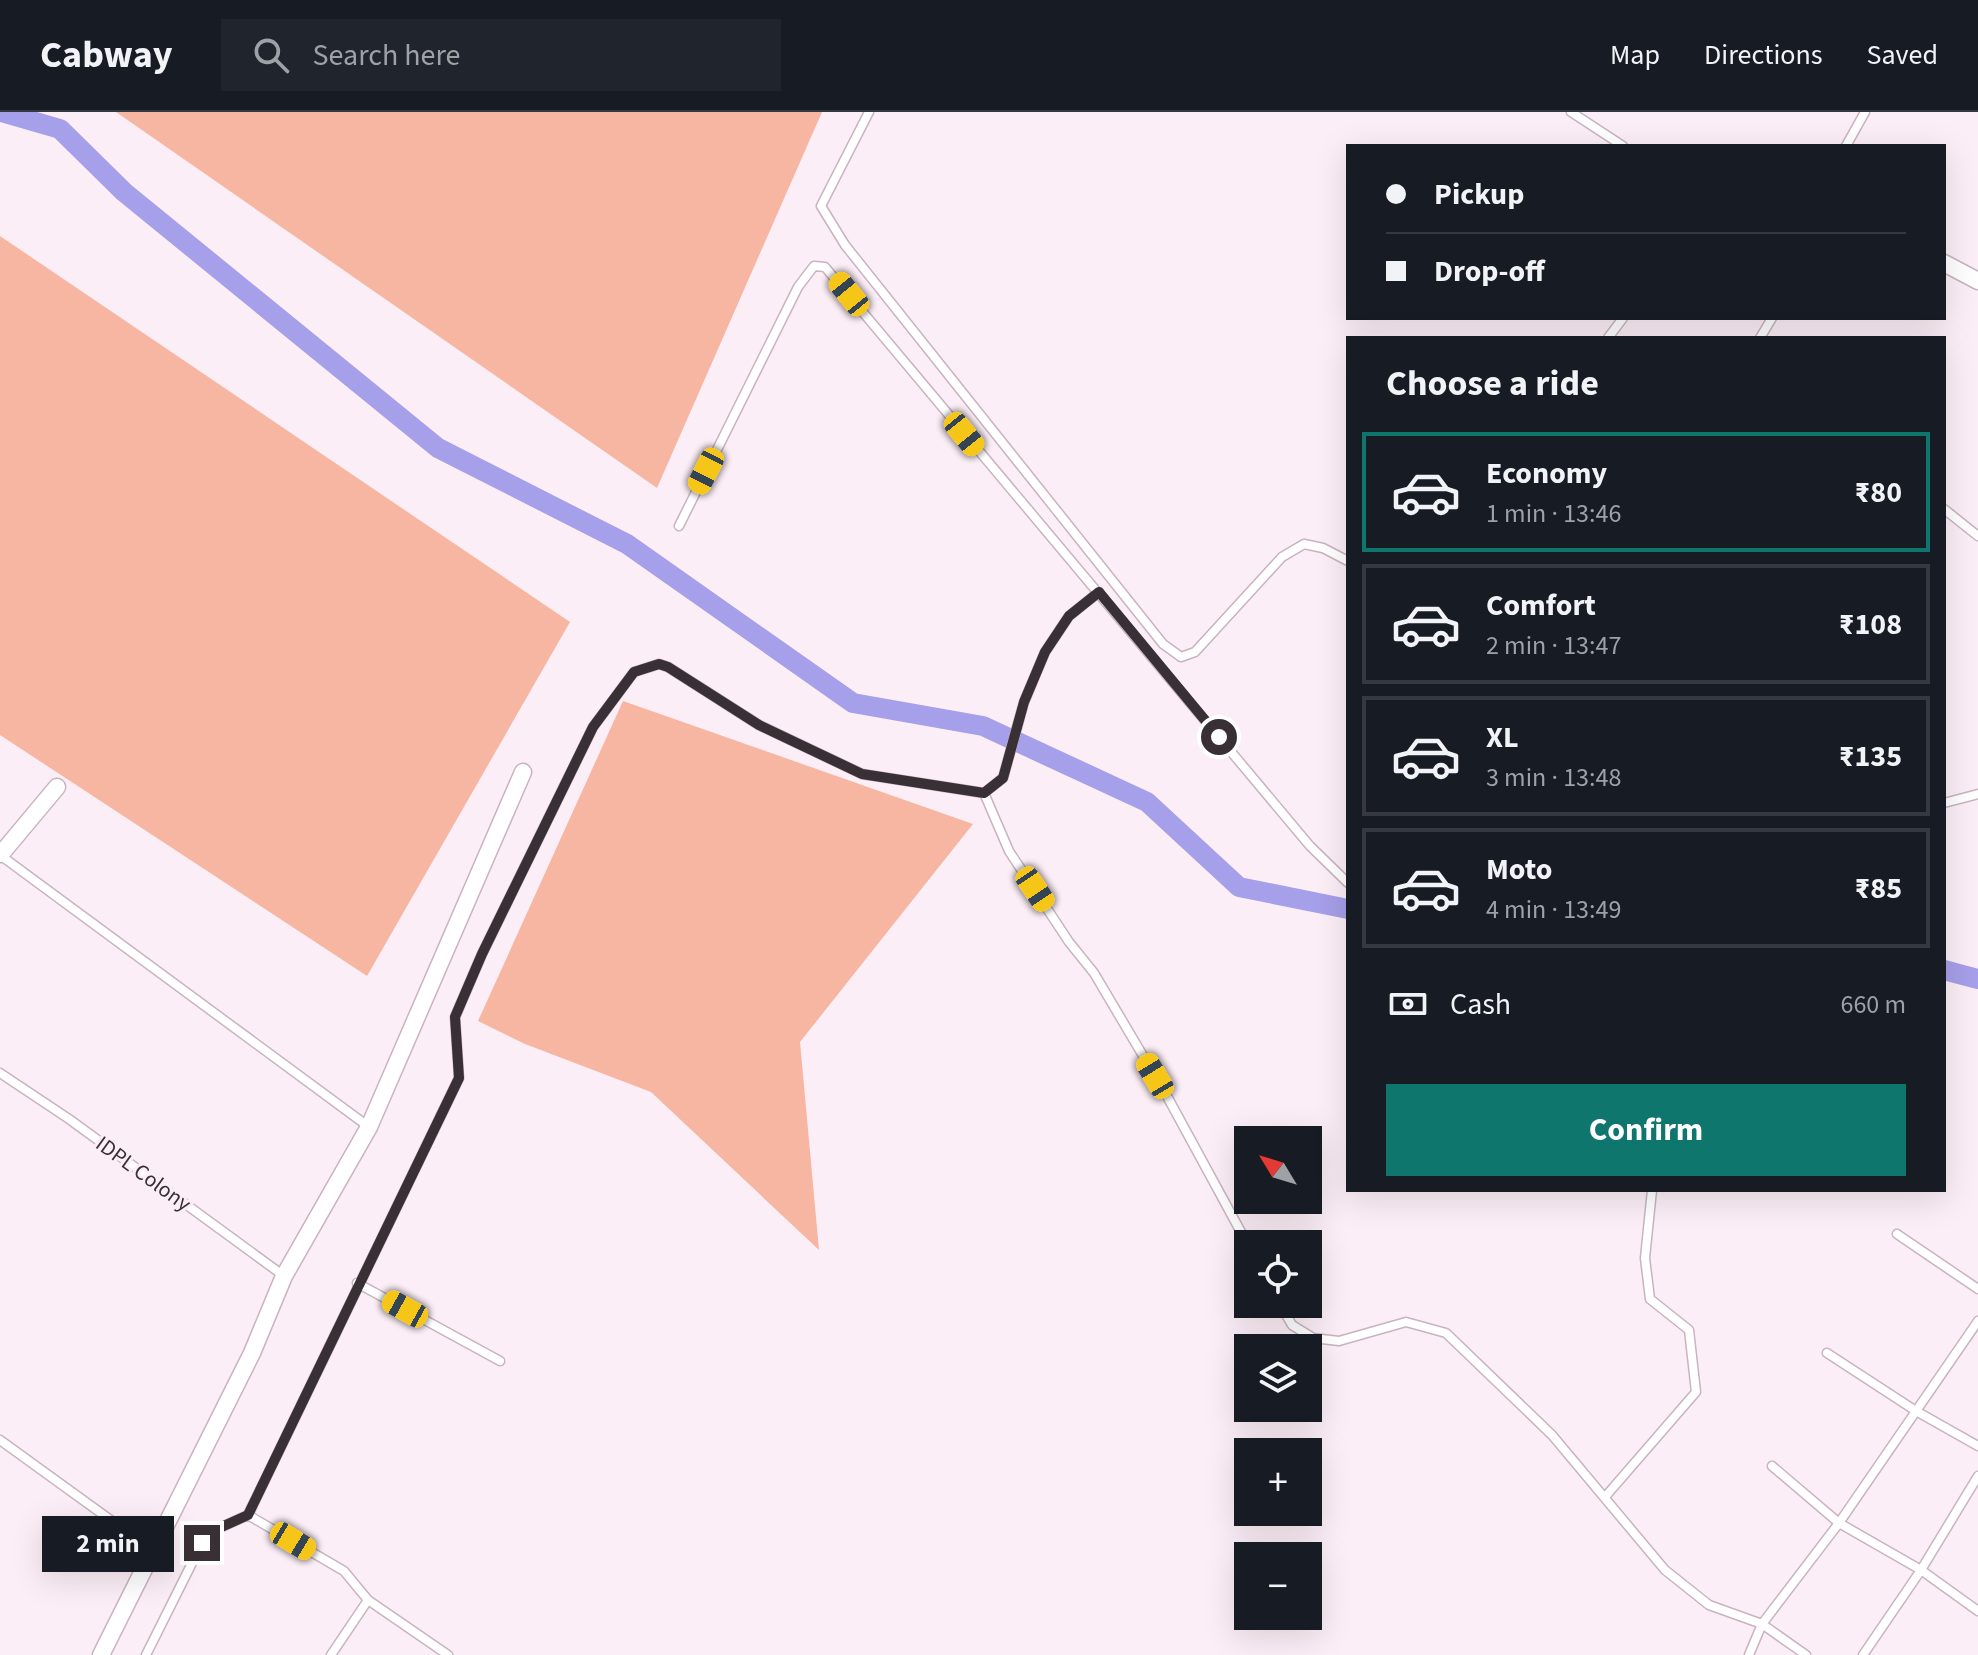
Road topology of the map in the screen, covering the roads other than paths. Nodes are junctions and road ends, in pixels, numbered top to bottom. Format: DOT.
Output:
graph roads {
  1 [pos="869,112"];
  2 [pos="1571,112"];
  3 [pos="1865,112"];
  4 [pos="1620,144"];
  5 [pos="1847,144"];
  6 [pos="1946,264"];
  7 [pos="1978,281"];
  8 [pos="1946,511"];
  9 [pos="679,526"];
  10 [pos="1978,536"];
  11 [pos="1346,560"];
  12 [pos="1099,592"];
  13 [pos="523,772"];
  14 [pos="57,787"];
  15 [pos="984,793"];
  16 [pos="1978,794"];
  17 [pos="1946,802"];
  18 [pos="0,854"];
  19 [pos="1346,881"];
  20 [pos="0,1073"];
  21 [pos="369,1127"];
  22 [pos="1652,1192"];
  23 [pos="1240,1230"];
  24 [pos="1897,1234"];
  25 [pos="284,1276"];
  26 [pos="357,1283"];
  27 [pos="1978,1289"];
  28 [pos="1288,1318"];
  29 [pos="1978,1321"];
  30 [pos="1827,1353"];
  31 [pos="500,1361"];
  32 [pos="1916,1411"];
  33 [pos="0,1440"];
  34 [pos="1978,1446"];
  35 [pos="1772,1466"];
  36 [pos="1978,1476"];
  37 [pos="1605,1497"];
  38 [pos="248,1515"];
  39 [pos="1839,1523"];
  40 [pos="152,1550"];
  41 [pos="1921,1570"];
  42 [pos="368,1600"];
  43 [pos="1978,1611"];
  44 [pos="1762,1624"];
  45 [pos="101,1655"];
  46 [pos="146,1655"];
  47 [pos="331,1655"];
  48 [pos="448,1655"];
  49 [pos="1749,1655"];
  50 [pos="1806,1655"];
  51 [pos="1863,1655"];
  1 -- 11 [label="lane"];
  2 -- 4 [label="lane"];
  3 -- 5 [label="lane"];
  6 -- 7 [label="street"];
  8 -- 10 [label="lane"];
  9 -- 12 [label="lane"];
  12 -- 15 [label="lane"];
  12 -- 19 [label="lane"];
  13 -- 21 [label="street"];
  14 -- 18 [label="street"];
  15 -- 23 [label="lane"];
  15 -- 26 [label="lane"];
  16 -- 17 [label="lane"];
  18 -- 21 [label="lane"];
  20 -- 25 [label="lane, IDPL Colony"];
  21 -- 25 [label="street"];
  22 -- 37 [label="lane"];
  24 -- 27 [label="lane"];
  25 -- 40 [label="street"];
  26 -- 31 [label="lane"];
  26 -- 38 [label="lane"];
  28 -- 37 [label="lane"];
  29 -- 32 [label="lane"];
  30 -- 32 [label="lane"];
  32 -- 34 [label="lane"];
  32 -- 39 [label="lane"];
  33 -- 40 [label="lane"];
  35 -- 39 [label="lane"];
  36 -- 41 [label="lane"];
  37 -- 44 [label="lane"];
  38 -- 42 [label="lane"];
  38 -- 46 [label="lane"];
  39 -- 41 [label="lane"];
  39 -- 44 [label="lane"];
  40 -- 45 [label="street"];
  41 -- 43 [label="lane"];
  41 -- 51 [label="lane"];
  42 -- 47 [label="lane"];
  42 -- 48 [label="lane"];
  44 -- 49 [label="lane"];
  44 -- 50 [label="lane"];
}
